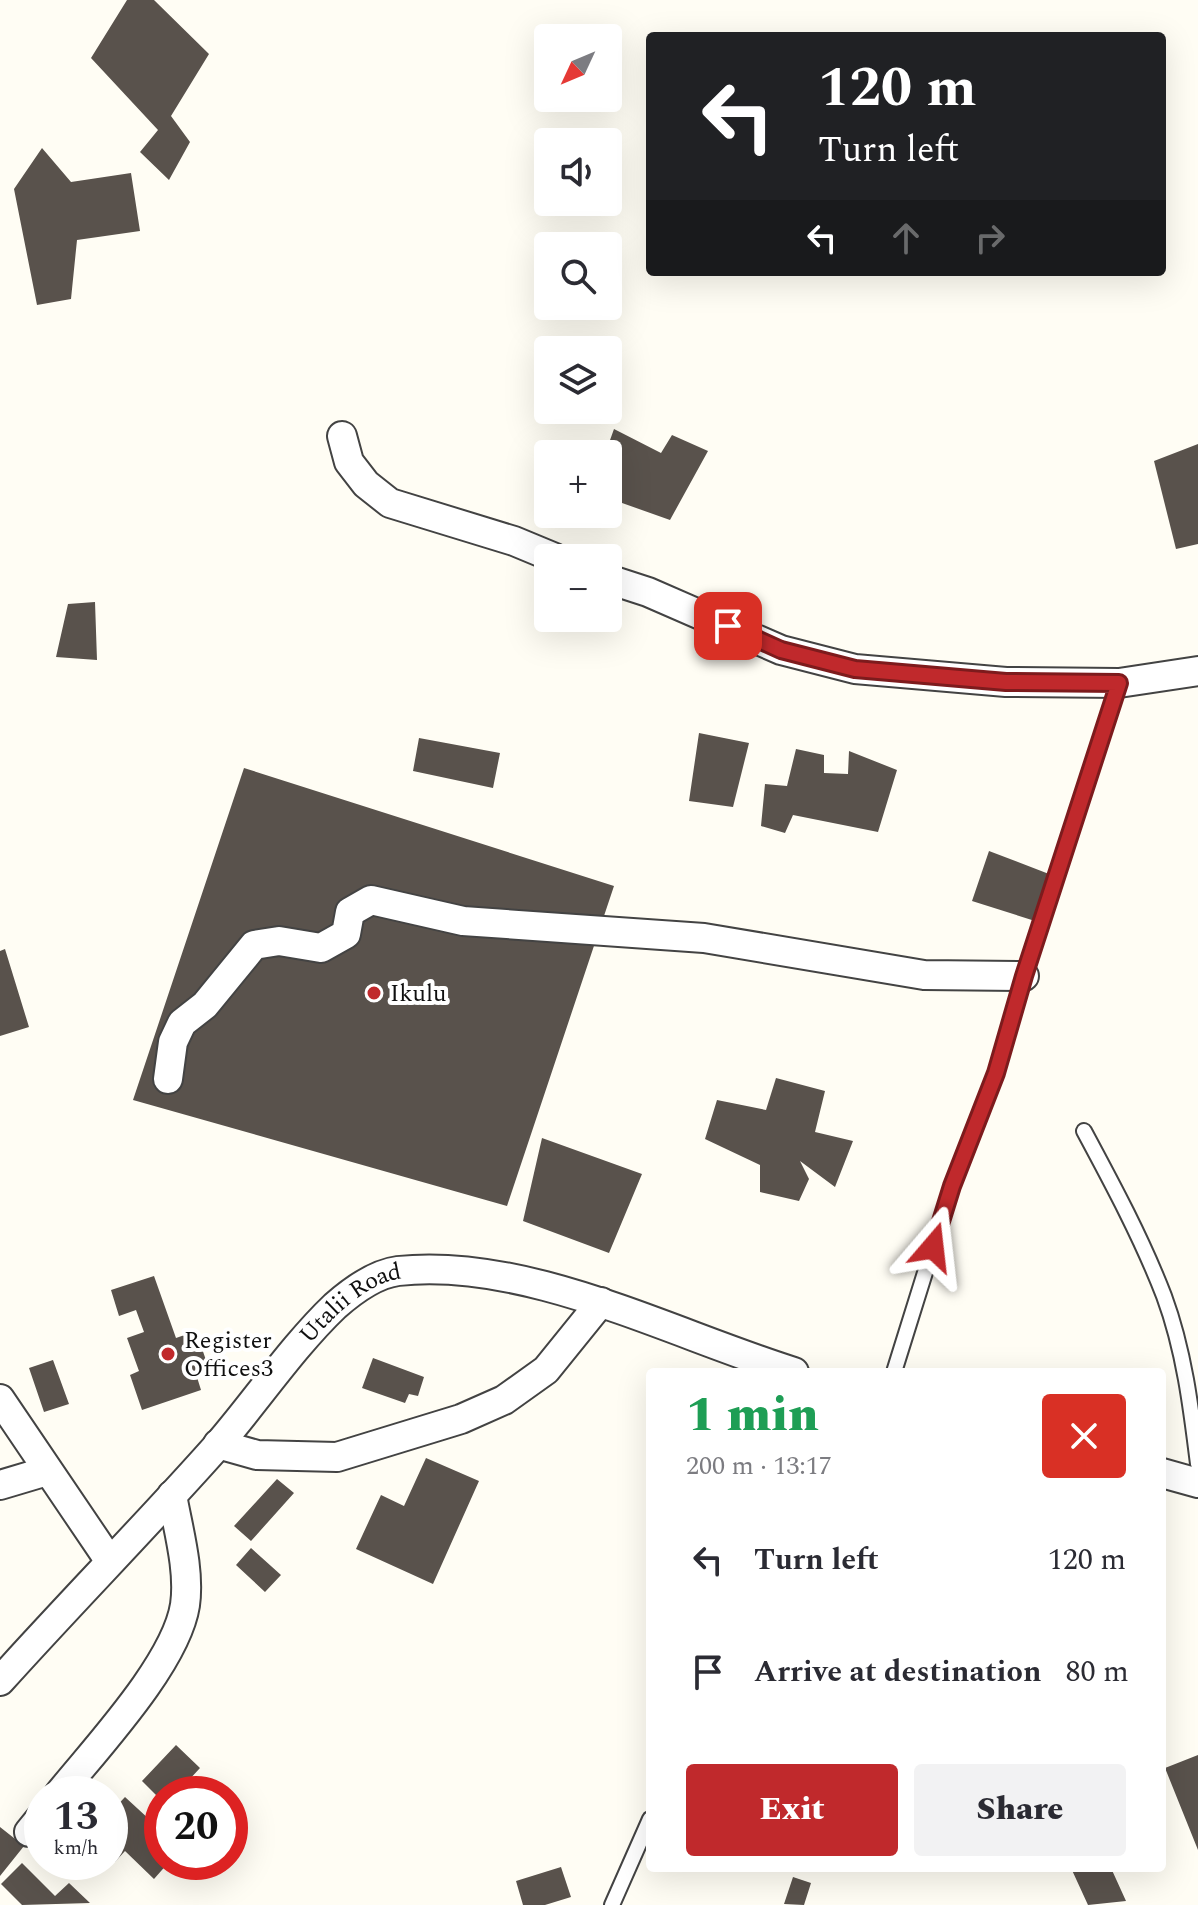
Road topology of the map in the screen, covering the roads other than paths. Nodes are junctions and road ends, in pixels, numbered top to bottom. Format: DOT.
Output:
graph roads {
  1 [pos="342,436"];
  2 [pos="534,549"];
  3 [pos="622,584"];
  4 [pos="1198,671"];
  5 [pos="1119,683"];
  6 [pos="1024,976"];
  7 [pos="168,1079"];
  8 [pos="1084,1131"];
  9 [pos="601,1302"];
  10 [pos="781,1368"];
  11 [pos="895,1368"];
  12 [pos="0,1399"];
  13 [pos="218,1444"];
  14 [pos="1198,1464"];
  15 [pos="47,1471"];
  16 [pos="1166,1474"];
  17 [pos="1198,1483"];
  18 [pos="0,1485"];
  19 [pos="172,1495"];
  20 [pos="109,1560"];
  21 [pos="0,1681"];
  22 [pos="73,1776"];
  23 [pos="646,1828"];
  24 [pos="612,1905"];
  1 -- 2 [label="street"];
  3 -- 5 [label="street"];
  4 -- 5 [label="street"];
  5 -- 6 [label="lane"];
  6 -- 7 [label="street"];
  6 -- 11 [label="lane"];
  8 -- 14 [label="lane"];
  9 -- 10 [label="street, Utalii Road"];
  9 -- 13 [label="street"];
  9 -- 13 [label="street, Utalii Road"];
  12 -- 15 [label="street"];
  13 -- 19 [label="street, Utalii Road"];
  15 -- 18 [label="street"];
  15 -- 20 [label="street"];
  16 -- 17 [label="street"];
  19 -- 20 [label="street, Utalii Road"];
  19 -- 22 [label="street"];
  20 -- 21 [label="street, Utalii Road"];
  23 -- 24 [label="lane"];
}
